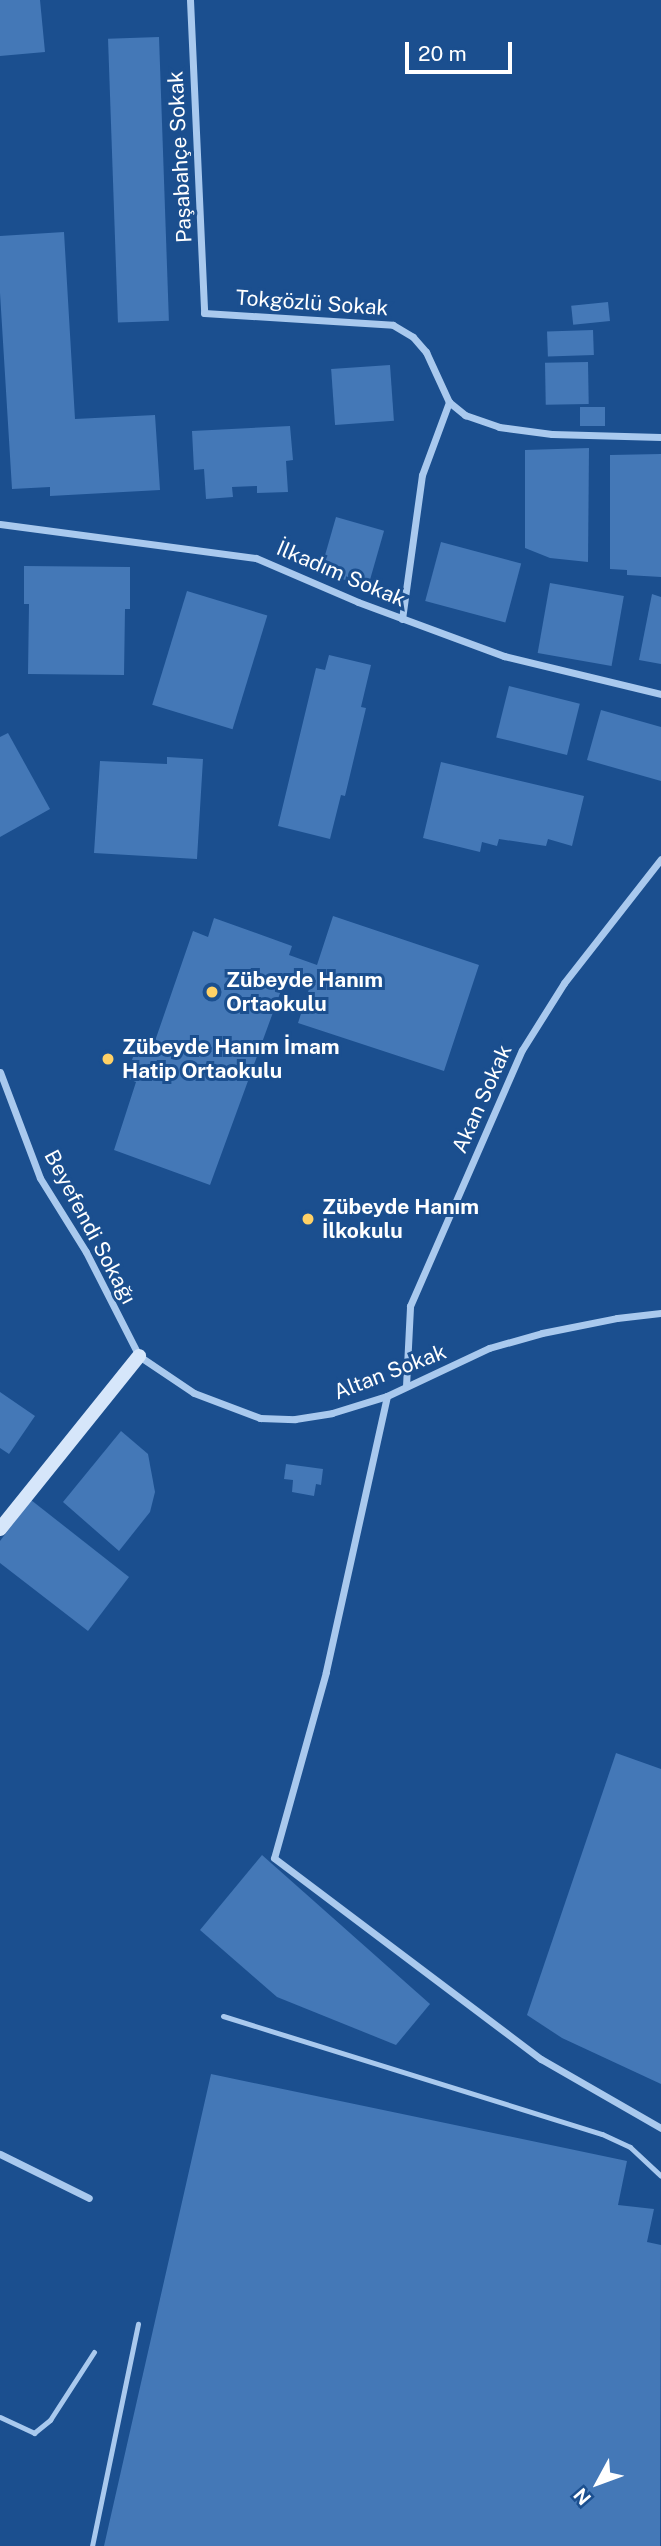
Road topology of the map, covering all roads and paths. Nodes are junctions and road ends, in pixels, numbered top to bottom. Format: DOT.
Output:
graph roads {
  1 [pos="190,0"];
  2 [pos="204,313"];
  3 [pos="449,402"];
  4 [pos="661,437"];
  5 [pos="0,524"];
  6 [pos="402,619"];
  7 [pos="661,694"];
  8 [pos="661,859"];
  9 [pos="0,1072"];
  10 [pos="661,1313"];
  11 [pos="139,1356"];
  12 [pos="406,1385"];
  13 [pos="387,1396"];
  14 [pos="0,1529"];
  15 [pos="223,2016"];
  16 [pos="661,2129"];
  17 [pos="0,2154"];
  18 [pos="661,2175"];
  19 [pos="89,2198"];
  20 [pos="138,2324"];
  21 [pos="94,2352"];
  22 [pos="0,2417"];
  23 [pos="92,2546"];
  1 -- 2 [label="street, Paşabahçe Sokak"];
  2 -- 3 [label="street, Tokgözlü Sokak"];
  3 -- 4 [label="street"];
  3 -- 6 [label="street"];
  5 -- 6 [label="street, İlkadım Sokak"];
  6 -- 7 [label="street, İlkadım Sokak"];
  8 -- 12 [label="street, Akan Sokak"];
  9 -- 11 [label="street, Beyefendi Sokağı"];
  10 -- 12 [label="street, Altan Sokak"];
  11 -- 13 [label="street, Altan Sokak"];
  11 -- 14 [label="street"];
  12 -- 13 [label="street, Altan Sokak"];
  13 -- 16 [label="street"];
  15 -- 18 [label="lane"];
  17 -- 19 [label="street"];
  20 -- 23 [label="lane"];
  21 -- 22 [label="lane"];
}
